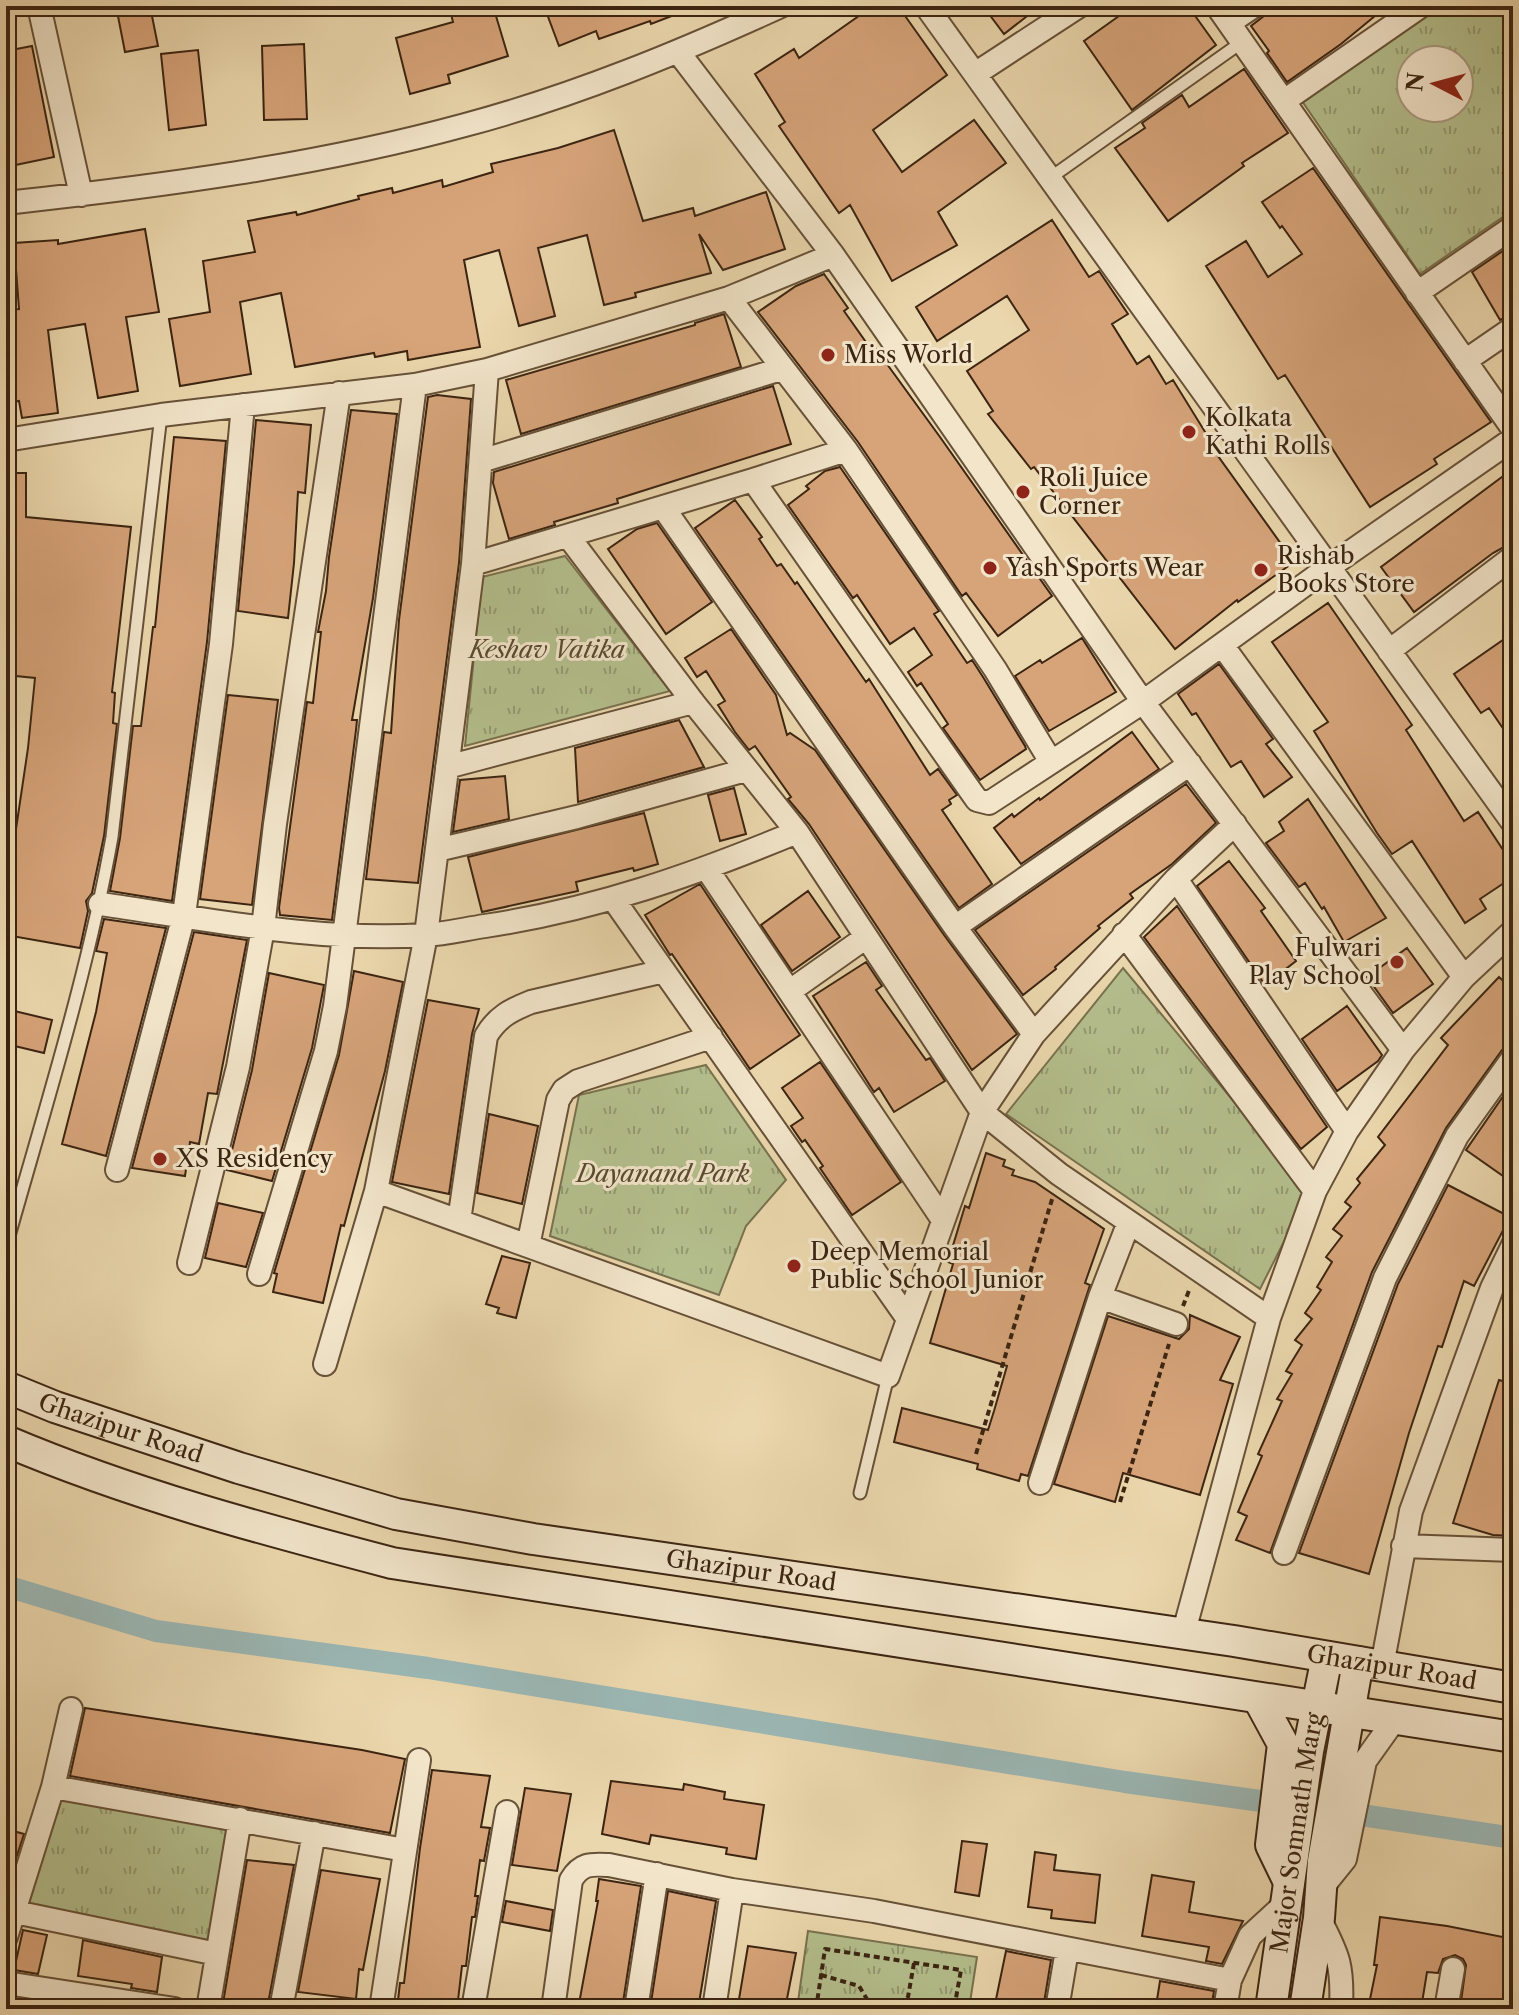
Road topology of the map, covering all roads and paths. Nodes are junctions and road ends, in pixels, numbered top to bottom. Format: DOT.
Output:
graph roads {
  1 [pos="39,6"];
  2 [pos="781,6"];
  3 [pos="926,6"];
  4 [pos="1079,6"];
  5 [pos="1254,6"];
  6 [pos="1421,6"];
  7 [pos="1223,14"];
  8 [pos="1242,42"];
  9 [pos="679,53"];
  10 [pos="975,74"];
  11 [pos="1284,101"];
  12 [pos="1050,178"];
  13 [pos="81,195"];
  14 [pos="6,203"];
  15 [pos="1513,227"];
  16 [pos="833,255"];
  17 [pos="1417,293"];
  18 [pos="729,298"];
  19 [pos="1513,328"];
  20 [pos="1465,361"];
  21 [pos="781,369"];
  22 [pos="487,370"];
  23 [pos="415,385"];
  24 [pos="339,393"];
  25 [pos="243,405"];
  26 [pos="161,415"];
  27 [pos="1513,429"];
  28 [pos="1513,439"];
  29 [pos="6,440"];
  30 [pos="846,450"];
  31 [pos="481,461"];
  32 [pos="753,480"];
  33 [pos="663,507"];
  34 [pos="568,536"];
  35 [pos="1511,563"];
  36 [pos="473,564"];
  37 [pos="1329,567"];
  38 [pos="1222,645"];
  39 [pos="1389,651"];
  40 [pos="693,702"];
  41 [pos="1143,702"];
  42 [pos="1051,762"];
  43 [pos="1190,764"];
  44 [pos="447,767"];
  45 [pos="746,770"];
  46 [pos="1513,823"];
  47 [pos="1235,824"];
  48 [pos="797,832"];
  49 [pos="437,850"];
  50 [pos="707,869"];
  51 [pos="1176,879"];
  52 [pos="614,900"];
  53 [pos="100,904"];
  54 [pos="184,915"];
  55 [pos="955,927"];
  56 [pos="263,928"];
  57 [pos="1513,931"];
  58 [pos="1124,934"];
  59 [pos="342,935"];
  60 [pos="426,935"];
  61 [pos="865,938"];
  62 [pos="664,971"];
  63 [pos="1464,977"];
  64 [pos="790,991"];
  65 [pos="1034,1034"];
  66 [pos="711,1037"];
  67 [pos="1403,1050"];
  68 [pos="1513,1058"];
  69 [pos="982,1112"];
  70 [pos="1347,1131"];
  71 [pos="117,1170"];
  72 [pos="1059,1174"];
  73 [pos="376,1191"];
  74 [pos="1315,1191"];
  75 [pos="943,1220"];
  76 [pos="459,1221"];
  77 [pos="1129,1222"];
  78 [pos="1513,1245"];
  79 [pos="528,1246"];
  80 [pos="6,1247"];
  81 [pos="189,1263"];
  82 [pos="1198,1268"];
  83 [pos="259,1274"];
  84 [pos="1100,1297"];
  85 [pos="1269,1318"];
  86 [pos="908,1319"];
  87 [pos="1176,1324"];
  88 [pos="325,1364"];
  89 [pos="888,1376"];
  90 [pos="6,1387"];
  91 [pos="6,1441"];
  92 [pos="976,1454"];
  93 [pos="1040,1483"];
  94 [pos="860,1493"];
  95 [pos="1120,1502"];
  96 [pos="1403,1546"];
  97 [pos="1513,1550"];
  98 [pos="1284,1553"];
  99 [pos="1183,1635"];
  100 [pos="1234,1641"];
  101 [pos="1327,1657"];
  102 [pos="1370,1664"];
  103 [pos="1501,1686"];
  104 [pos="1244,1696"];
  105 [pos="1317,1706"];
  106 [pos="71,1709"];
  107 [pos="1349,1712"];
  108 [pos="1395,1719"];
  109 [pos="1480,1732"];
  110 [pos="1513,1737"];
  111 [pos="1296,1749"];
  112 [pos="419,1760"];
  113 [pos="1352,1761"];
  114 [pos="53,1787"];
  115 [pos="507,1812"];
  116 [pos="240,1819"];
  117 [pos="314,1833"];
  118 [pos="405,1850"];
  119 [pos="1285,1871"];
  120 [pos="657,1874"];
  121 [pos="1327,1882"];
  122 [pos="732,1890"];
  123 [pos="15,1912"];
  124 [pos="6,1937"];
  125 [pos="1067,1950"];
  126 [pos="217,1954"];
  127 [pos="914,1963"];
  128 [pos="1453,1969"];
  129 [pos="821,1975"];
  130 [pos="1230,1980"];
  131 [pos="6,1983"];
  132 [pos="880,2008"];
  133 [pos="175,2009"];
  134 [pos="208,2009"];
  135 [pos="281,2009"];
  136 [pos="381,2009"];
  137 [pos="473,2009"];
  138 [pos="553,2009"];
  139 [pos="636,2009"];
  140 [pos="714,2009"];
  141 [pos="816,2009"];
  142 [pos="872,2009"];
  143 [pos="890,2009"];
  144 [pos="954,2009"];
  145 [pos="1057,2009"];
  146 [pos="1225,2009"];
  147 [pos="1271,2009"];
  148 [pos="1305,2009"];
  149 [pos="1341,2009"];
  150 [pos="1446,2009"];
  1 -- 13 [label="street"];
  2 -- 9 [label="street"];
  3 -- 10 [label="street"];
  4 -- 10 [label="street"];
  5 -- 7 [label="street"];
  6 -- 11 [label="street"];
  7 -- 8 [label="street"];
  8 -- 11 [label="street"];
  8 -- 12 [label="lane"];
  9 -- 13 [label="street"];
  9 -- 16 [label="street"];
  10 -- 12 [label="street"];
  11 -- 17 [label="street"];
  12 -- 37 [label="street"];
  13 -- 14 [label="street"];
  15 -- 17 [label="street"];
  16 -- 18 [label="street"];
  16 -- 41 [label="street"];
  17 -- 20 [label="street"];
  18 -- 21 [label="street"];
  18 -- 22 [label="street"];
  19 -- 20 [label="street"];
  20 -- 27 [label="street"];
  21 -- 30 [label="street"];
  21 -- 31 [label="street"];
  22 -- 23 [label="street"];
  22 -- 31 [label="street"];
  23 -- 24 [label="street"];
  23 -- 59 [label="street"];
  24 -- 25 [label="street"];
  24 -- 56 [label="street"];
  25 -- 26 [label="street"];
  25 -- 54 [label="street"];
  26 -- 29 [label="street"];
  26 -- 53 [label="lane"];
  28 -- 37 [label="street"];
  30 -- 32 [label="street"];
  30 -- 42 [label="street"];
  31 -- 36 [label="street"];
  32 -- 33 [label="street"];
  32 -- 42 [label="street"];
  33 -- 34 [label="street"];
  33 -- 55 [label="street"];
  34 -- 36 [label="street"];
  34 -- 40 [label="street"];
  35 -- 39 [label="street"];
  36 -- 44 [label="street"];
  37 -- 38 [label="street"];
  37 -- 39 [label="street"];
  38 -- 41 [label="street"];
  38 -- 63 [label="street"];
  39 -- 46 [label="street"];
  40 -- 44 [label="street"];
  40 -- 45 [label="street"];
  41 -- 42 [label="street"];
  41 -- 43 [label="street"];
  43 -- 47 [label="street"];
  43 -- 55 [label="street"];
  44 -- 49 [label="street"];
  45 -- 48 [label="street"];
  45 -- 49 [label="street"];
  47 -- 51 [label="street"];
  47 -- 67 [label="street"];
  48 -- 50 [label="street"];
  48 -- 61 [label="street"];
  49 -- 60 [label="street"];
  50 -- 52 [label="street"];
  50 -- 64 [label="street"];
  51 -- 58 [label="street"];
  51 -- 70 [label="street"];
  52 -- 60 [label="street"];
  52 -- 62 [label="street"];
  53 -- 54 [label="street"];
  53 -- 80 [label="lane"];
  54 -- 56 [label="street"];
  54 -- 71 [label="street"];
  55 -- 65 [label="street"];
  56 -- 59 [label="street"];
  56 -- 81 [label="street"];
  57 -- 63 [label="street"];
  58 -- 65 [label="street"];
  58 -- 74 [label="street"];
  59 -- 60 [label="street"];
  59 -- 83 [label="street"];
  60 -- 73 [label="street"];
  61 -- 64 [label="street"];
  61 -- 69 [label="street"];
  62 -- 66 [label="street"];
  62 -- 76 [label="street"];
  63 -- 67 [label="street"];
  64 -- 75 [label="street"];
  65 -- 69 [label="street"];
  66 -- 79 [label="street"];
  66 -- 86 [label="street"];
  67 -- 70 [label="street"];
  68 -- 98 [label="street"];
  69 -- 72 [label="street"];
  69 -- 75 [label="street"];
  70 -- 74 [label="street"];
  72 -- 77 [label="street"];
  72 -- 92 [label="path"];
  73 -- 76 [label="street"];
  73 -- 88 [label="street"];
  74 -- 85 [label="street"];
  75 -- 86 [label="street"];
  76 -- 79 [label="street"];
  77 -- 82 [label="street"];
  77 -- 84 [label="street"];
  78 -- 96 [label="street"];
  79 -- 89 [label="street"];
  82 -- 85 [label="street"];
  82 -- 87 [label="path"];
  84 -- 87 [label="street"];
  84 -- 93 [label="street"];
  85 -- 99 [label="street"];
  86 -- 89 [label="street"];
  87 -- 95 [label="path"];
  89 -- 94 [label="lane"];
  90 -- 99 [label="main road, Ghazipur Road"];
  91 -- 104 [label="main road, Ghazipur Road"];
  96 -- 97 [label="street"];
  96 -- 102 [label="street"];
  99 -- 100 [label="main road, Ghazipur Road"];
  100 -- 101 [label="main road, Ghazipur Road"];
  100 -- 104 [label="main road"];
  101 -- 102 [label="main road, Ghazipur Road"];
  101 -- 105 [label="main road, Major Somnath Marg"];
  102 -- 103 [label="main road, Ghazipur Road"];
  102 -- 107 [label="main road, Major Somnath Marg"];
  103 -- 109 [label="main road"];
  104 -- 105 [label="main road, Ghazipur Road"];
  104 -- 111 [label="main road"];
  105 -- 107 [label="main road, Ghazipur Road"];
  105 -- 111 [label="main road, Major Somnath Marg"];
  106 -- 114 [label="street"];
  107 -- 108 [label="main road, Ghazipur Road"];
  107 -- 113 [label="main road, Major Somnath Marg"];
  108 -- 109 [label="main road, Ghazipur Road"];
  108 -- 113 [label="street"];
  109 -- 110 [label="main road, Ghazipur Road"];
  111 -- 119 [label="main road, Major Somnath Marg"];
  112 -- 118 [label="street"];
  113 -- 121 [label="main road, Major Somnath Marg"];
  114 -- 116 [label="street"];
  114 -- 123 [label="street"];
  115 -- 137 [label="street"];
  116 -- 117 [label="street"];
  116 -- 126 [label="street"];
  117 -- 118 [label="street"];
  117 -- 135 [label="street"];
  118 -- 136 [label="street"];
  119 -- 130 [label="street"];
  119 -- 147 [label="main road, Major Somnath Marg"];
  120 -- 122 [label="street"];
  120 -- 138 [label="street"];
  120 -- 139 [label="street"];
  121 -- 148 [label="main road, Major Somnath Marg"];
  121 -- 149 [label="street"];
  122 -- 125 [label="street"];
  122 -- 140 [label="street"];
  123 -- 124 [label="street"];
  123 -- 126 [label="street"];
  125 -- 130 [label="street"];
  125 -- 145 [label="street"];
  126 -- 134 [label="street"];
  127 -- 129 [label="path"];
  127 -- 143 [label="path"];
  127 -- 144 [label="path"];
  128 -- 150 [label="street"];
  129 -- 141 [label="path"];
  129 -- 142 [label="path"];
  130 -- 146 [label="street"];
  131 -- 133 [label="street"];
  132 -- 142 [label="path"];
}
